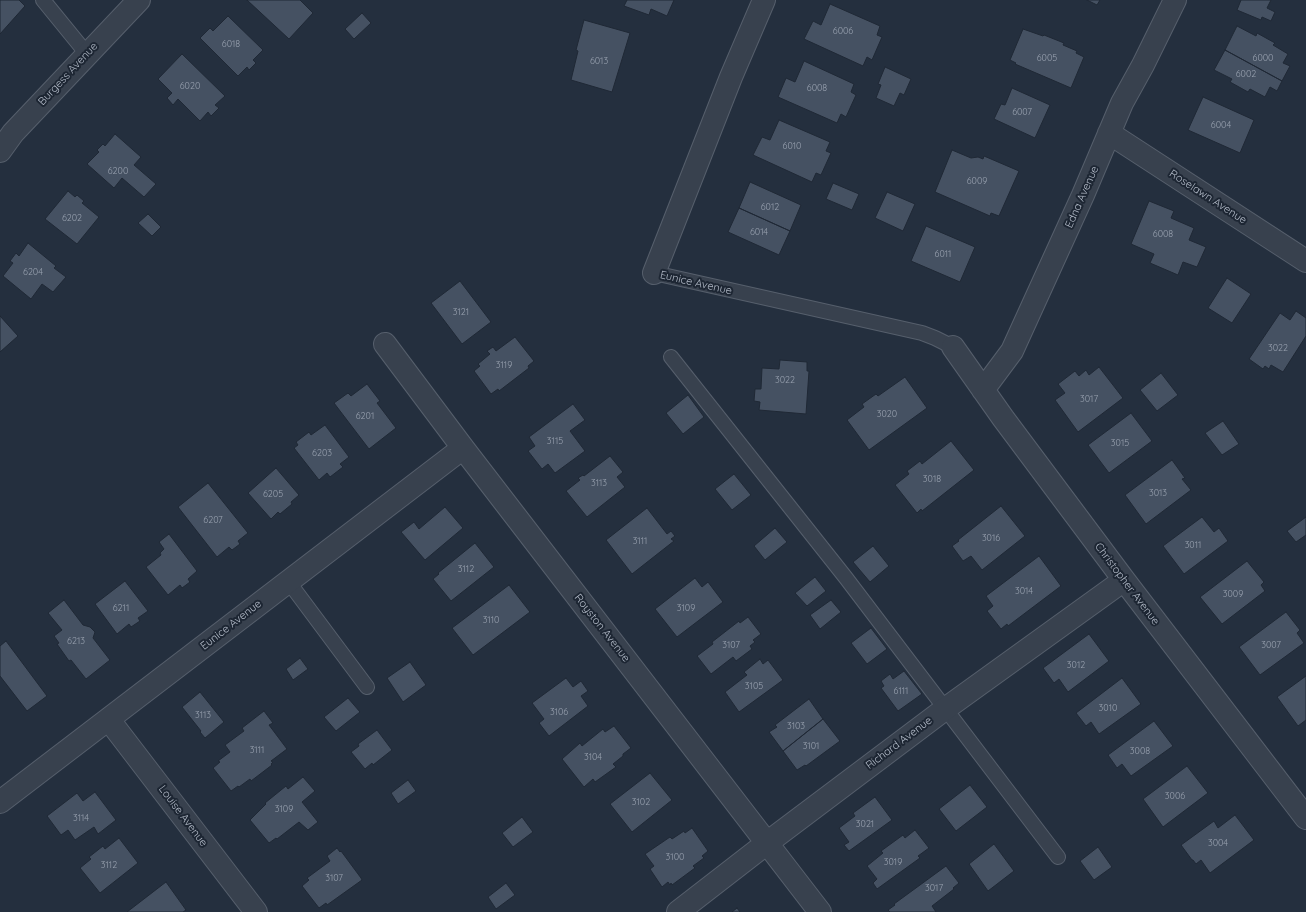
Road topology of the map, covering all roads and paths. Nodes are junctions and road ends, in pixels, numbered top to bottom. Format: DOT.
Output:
graph roads {
  1 [pos="43,0"];
  2 [pos="139,0"];
  3 [pos="764,0"];
  4 [pos="1175,0"];
  5 [pos="87,54"];
  6 [pos="1109,133"];
  7 [pos="0,151"];
  8 [pos="1306,261"];
  9 [pos="654,273"];
  10 [pos="385,344"];
  11 [pos="953,347"];
  12 [pos="671,357"];
  13 [pos="983,390"];
  14 [pos="463,448"];
  15 [pos="1124,580"];
  16 [pos="288,581"];
  17 [pos="366,687"];
  18 [pos="945,709"];
  19 [pos="109,720"];
  20 [pos="0,802"];
  21 [pos="1306,818"];
  22 [pos="767,843"];
  23 [pos="1058,857"];
  24 [pos="256,912"];
  25 [pos="678,912"];
  26 [pos="820,912"];
  1 -- 5 [label="lane"];
  2 -- 5 [label="street, Burgess Avenue"];
  3 -- 9 [label="street, Eunice Avenue"];
  4 -- 6 [label="street, Edna Avenue"];
  5 -- 7 [label="street, Burgess Avenue"];
  6 -- 8 [label="street, Roselawn Avenue"];
  6 -- 13 [label="street, Edna Avenue"];
  9 -- 11 [label="lane, Eunice Avenue"];
  10 -- 14 [label="street, Royston Avenue"];
  11 -- 13 [label="street, Christopher Avenue"];
  12 -- 18 [label="lane"];
  13 -- 15 [label="street, Christopher Avenue"];
  14 -- 16 [label="street, Eunice Avenue"];
  14 -- 22 [label="street, Royston Avenue"];
  15 -- 18 [label="street, Richard Avenue"];
  15 -- 21 [label="street, Christopher Avenue"];
  16 -- 17 [label="lane"];
  16 -- 19 [label="street, Eunice Avenue"];
  18 -- 22 [label="street, Richard Avenue"];
  18 -- 23 [label="lane"];
  19 -- 20 [label="street, Eunice Avenue"];
  19 -- 24 [label="street, Louise Avenue"];
  22 -- 25 [label="street, Richard Avenue"];
  22 -- 26 [label="street, Royston Avenue"];
}
